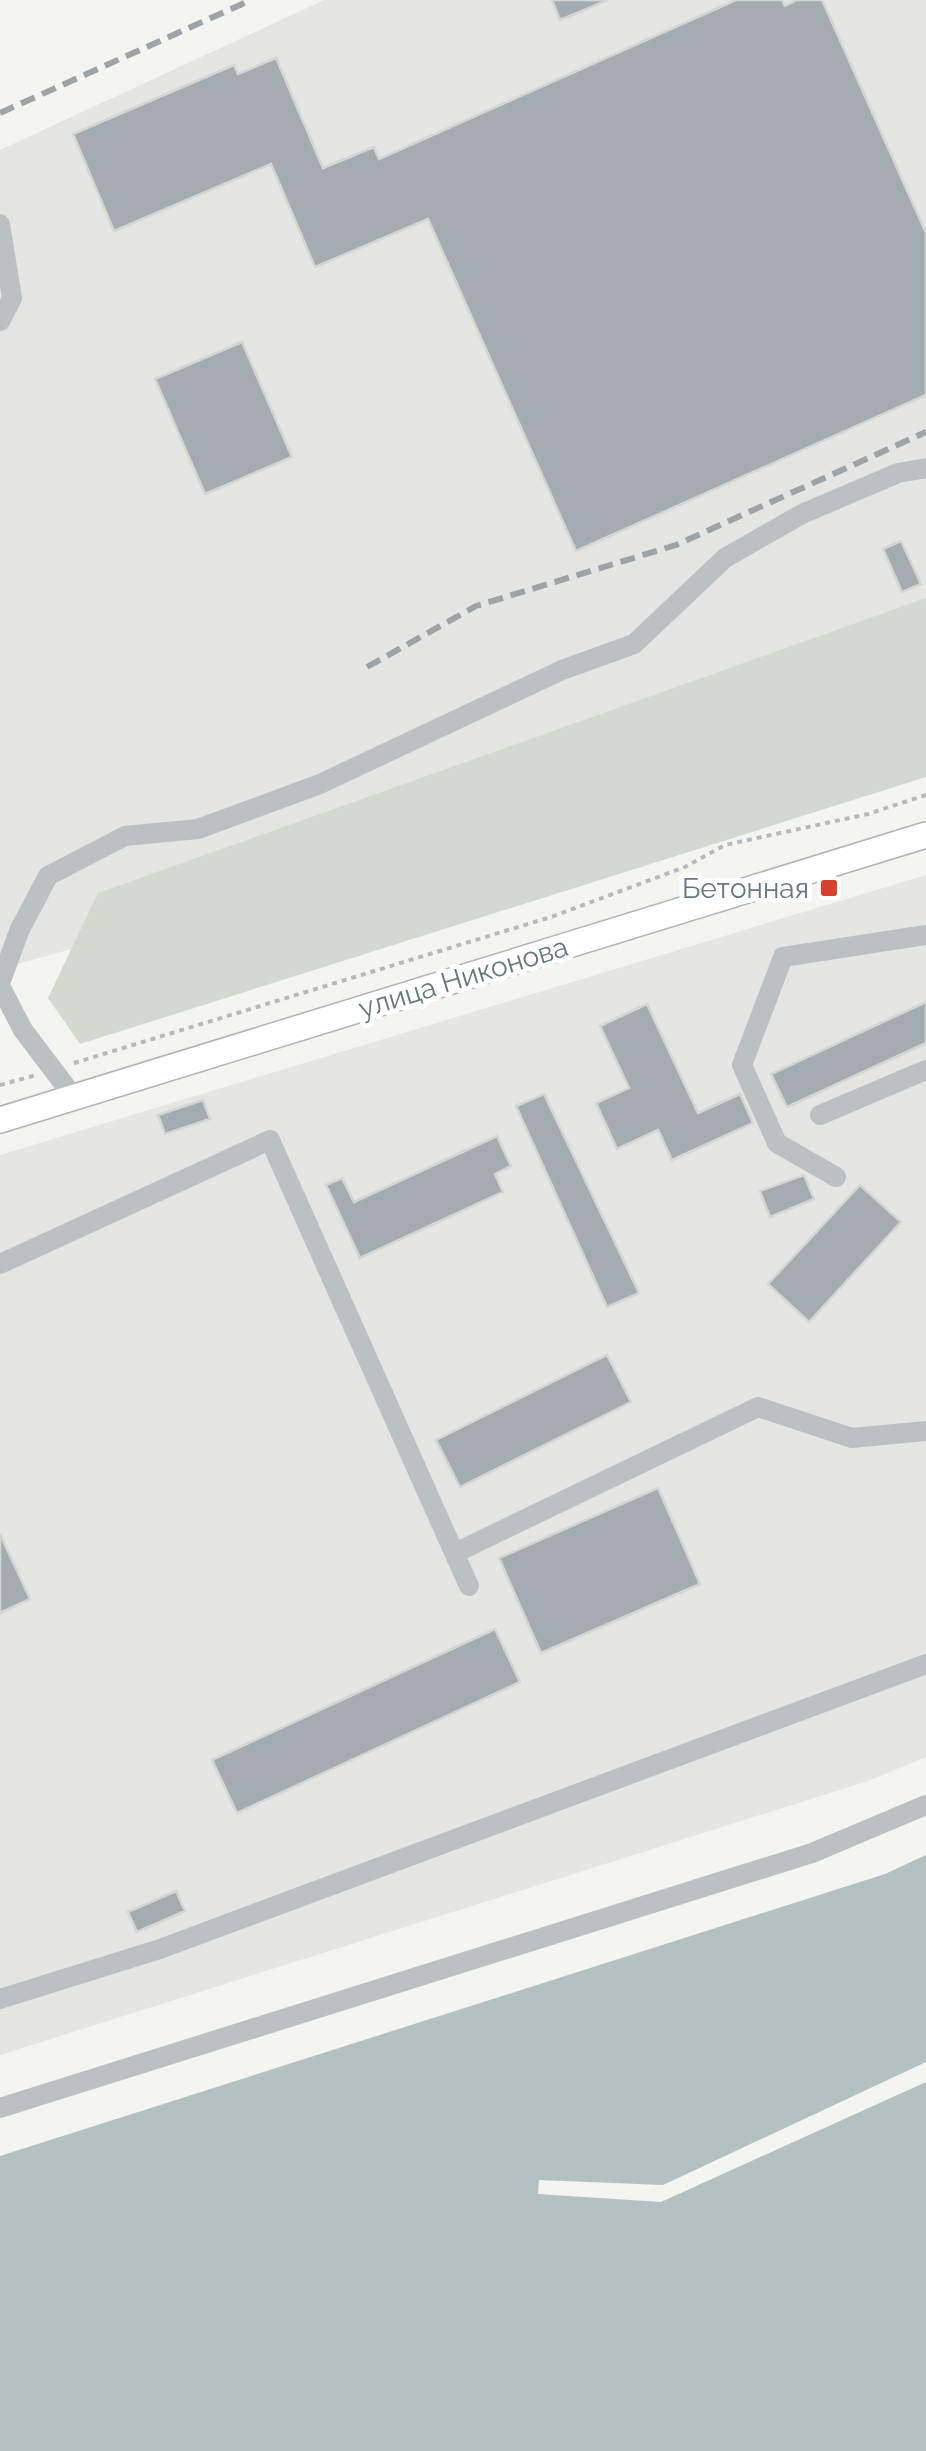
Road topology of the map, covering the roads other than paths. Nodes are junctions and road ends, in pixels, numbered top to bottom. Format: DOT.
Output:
graph roads {
  1 [pos="0,224"];
  2 [pos="0,321"];
  3 [pos="926,468"];
  4 [pos="926,834"];
  5 [pos="926,936"];
  6 [pos="0,985"];
  7 [pos="926,1070"];
  8 [pos="74,1096"];
  9 [pos="820,1116"];
  10 [pos="0,1120"];
  11 [pos="836,1178"];
  12 [pos="0,1264"];
  13 [pos="926,1431"];
  14 [pos="455,1553"];
  15 [pos="470,1586"];
  16 [pos="926,1664"];
  17 [pos="926,1805"];
  18 [pos="0,1999"];
  19 [pos="0,2108"];
  1 -- 2 [label="street"];
  3 -- 6 [label="street"];
  4 -- 8 [label="main road, улица Никонова"];
  5 -- 11 [label="street"];
  6 -- 8 [label="street"];
  7 -- 9 [label="street"];
  8 -- 10 [label="main road, улица Никонова"];
  12 -- 14 [label="street"];
  13 -- 14 [label="street"];
  14 -- 15 [label="street"];
  16 -- 18 [label="street"];
  17 -- 19 [label="street"];
}
